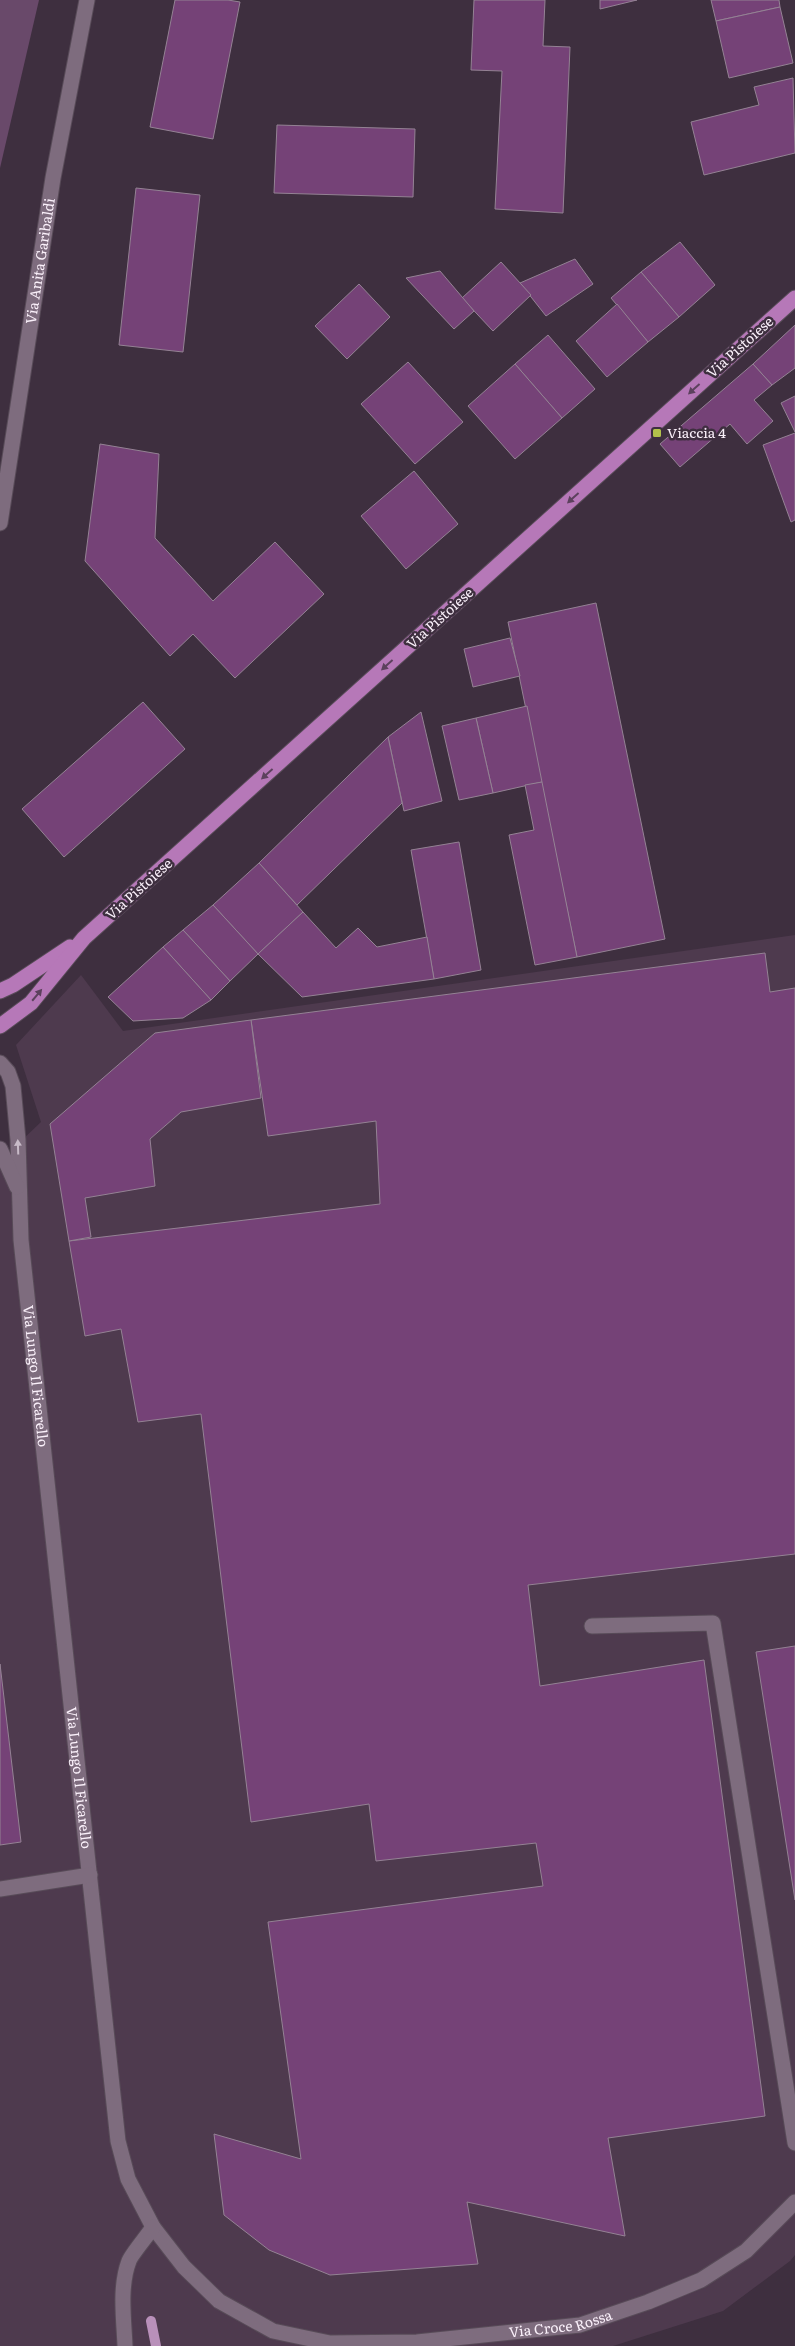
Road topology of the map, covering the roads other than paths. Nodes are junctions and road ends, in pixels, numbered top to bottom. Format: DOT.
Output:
graph roads {
  1 [pos="87,0"];
  2 [pos="795,298"];
  3 [pos="0,523"];
  4 [pos="84,938"];
  5 [pos="0,991"];
  6 [pos="0,1026"];
  7 [pos="0,1063"];
  8 [pos="0,1149"];
  9 [pos="20,1195"];
  10 [pos="592,1626"];
  11 [pos="90,1875"];
  12 [pos="0,1889"];
  13 [pos="795,2143"];
  14 [pos="795,2202"];
  15 [pos="153,2227"];
  16 [pos="125,2346"];
  1 -- 3 [label="street, Via Anita Garibaldi"];
  2 -- 4 [label="main road, Via Pistoiese, one-way"];
  4 -- 5 [label="main road, Via Pistoiese"];
  6 -- 4 [label="main road, Via Pistoiese, one-way"];
  9 -- 7 [label="street, Via Lungo Il Ficarello, one-way"];
  8 -- 9 [label="street, Via Lungo Il Ficarello"];
  9 -- 11 [label="street, Via Lungo Il Ficarello"];
  10 -- 13 [label="street"];
  11 -- 12 [label="street"];
  11 -- 15 [label="street, Via Lungo Il Ficarello"];
  14 -- 15 [label="street, Via Croce Rossa"];
  15 -- 16 [label="street"];
}
